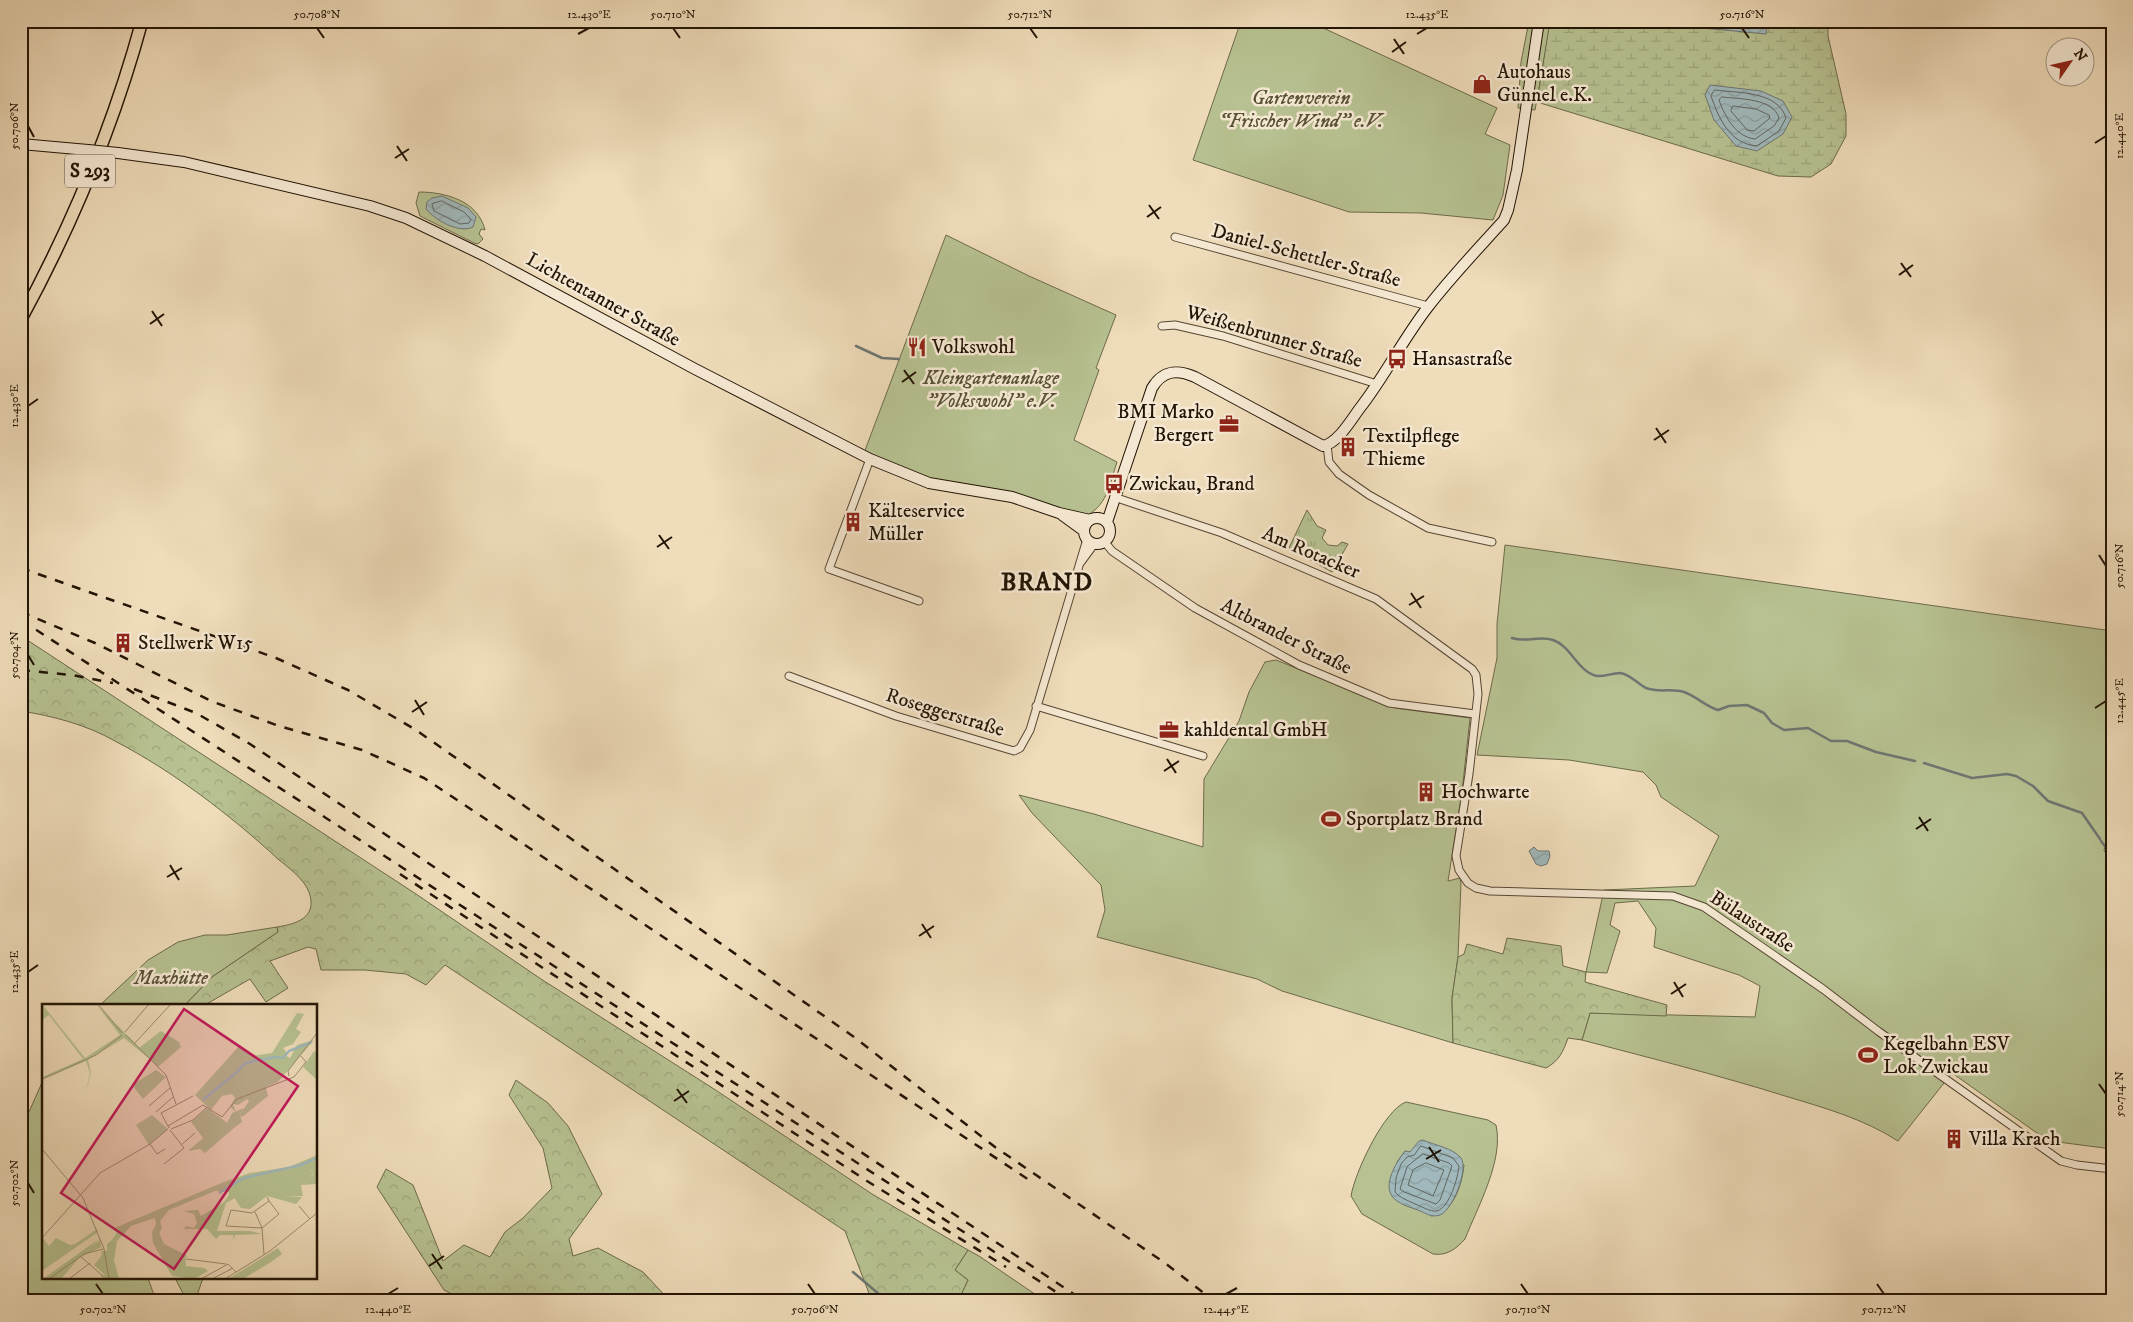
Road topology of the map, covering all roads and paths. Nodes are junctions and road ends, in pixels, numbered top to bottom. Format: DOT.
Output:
graph roads {
  1 [pos="142,21"];
  2 [pos="1539,21"];
  3 [pos="21,144"];
  4 [pos="1175,237"];
  5 [pos="1428,306"];
  6 [pos="21,319"];
  7 [pos="1162,326"];
  8 [pos="1377,384"];
  9 [pos="1327,445"];
  10 [pos="870,459"];
  11 [pos="1114,497"];
  12 [pos="1059,513"];
  13 [pos="1099,520"];
  14 [pos="1093,539"];
  15 [pos="1492,542"];
  16 [pos="919,601"];
  17 [pos="1476,675"];
  18 [pos="789,676"];
  19 [pos="1036,706"];
  20 [pos="1475,714"];
  21 [pos="1203,756"];
  22 [pos="2112,1169"];
  1 -- 6 [label="main road, S 293"];
  2 -- 5 [label="street"];
  3 -- 10 [label="street, Lichtentanner Straße, bridge"];
  4 -- 5 [label="street, Daniel-Schettler-Straße"];
  5 -- 8 [label="street"];
  7 -- 8 [label="street, Weißenbrunner Straße"];
  8 -- 9 [label="street"];
  9 -- 11 [label="street"];
  9 -- 15 [label="street"];
  10 -- 12 [label="street, Lichtentanner Straße"];
  10 -- 16 [label="street"];
  11 -- 13 [label="street"];
  11 -- 17 [label="street, Am Rotacker"];
  12 -- 13 [label="street, Lichtentanner Straße"];
  12 -- 14 [label="street, Lichtentanner Straße"];
  13 -- 14 [label="street"];
  13 -- 14 [label="street"];
  14 -- 19 [label="street, Roseggerstraße"];
  14 -- 20 [label="street, Altbrander Straße"];
  17 -- 20 [label="street, Bülaustraße"];
  18 -- 19 [label="street, Roseggerstraße"];
  19 -- 21 [label="street"];
  20 -- 22 [label="street, Bülaustraße"];
}
